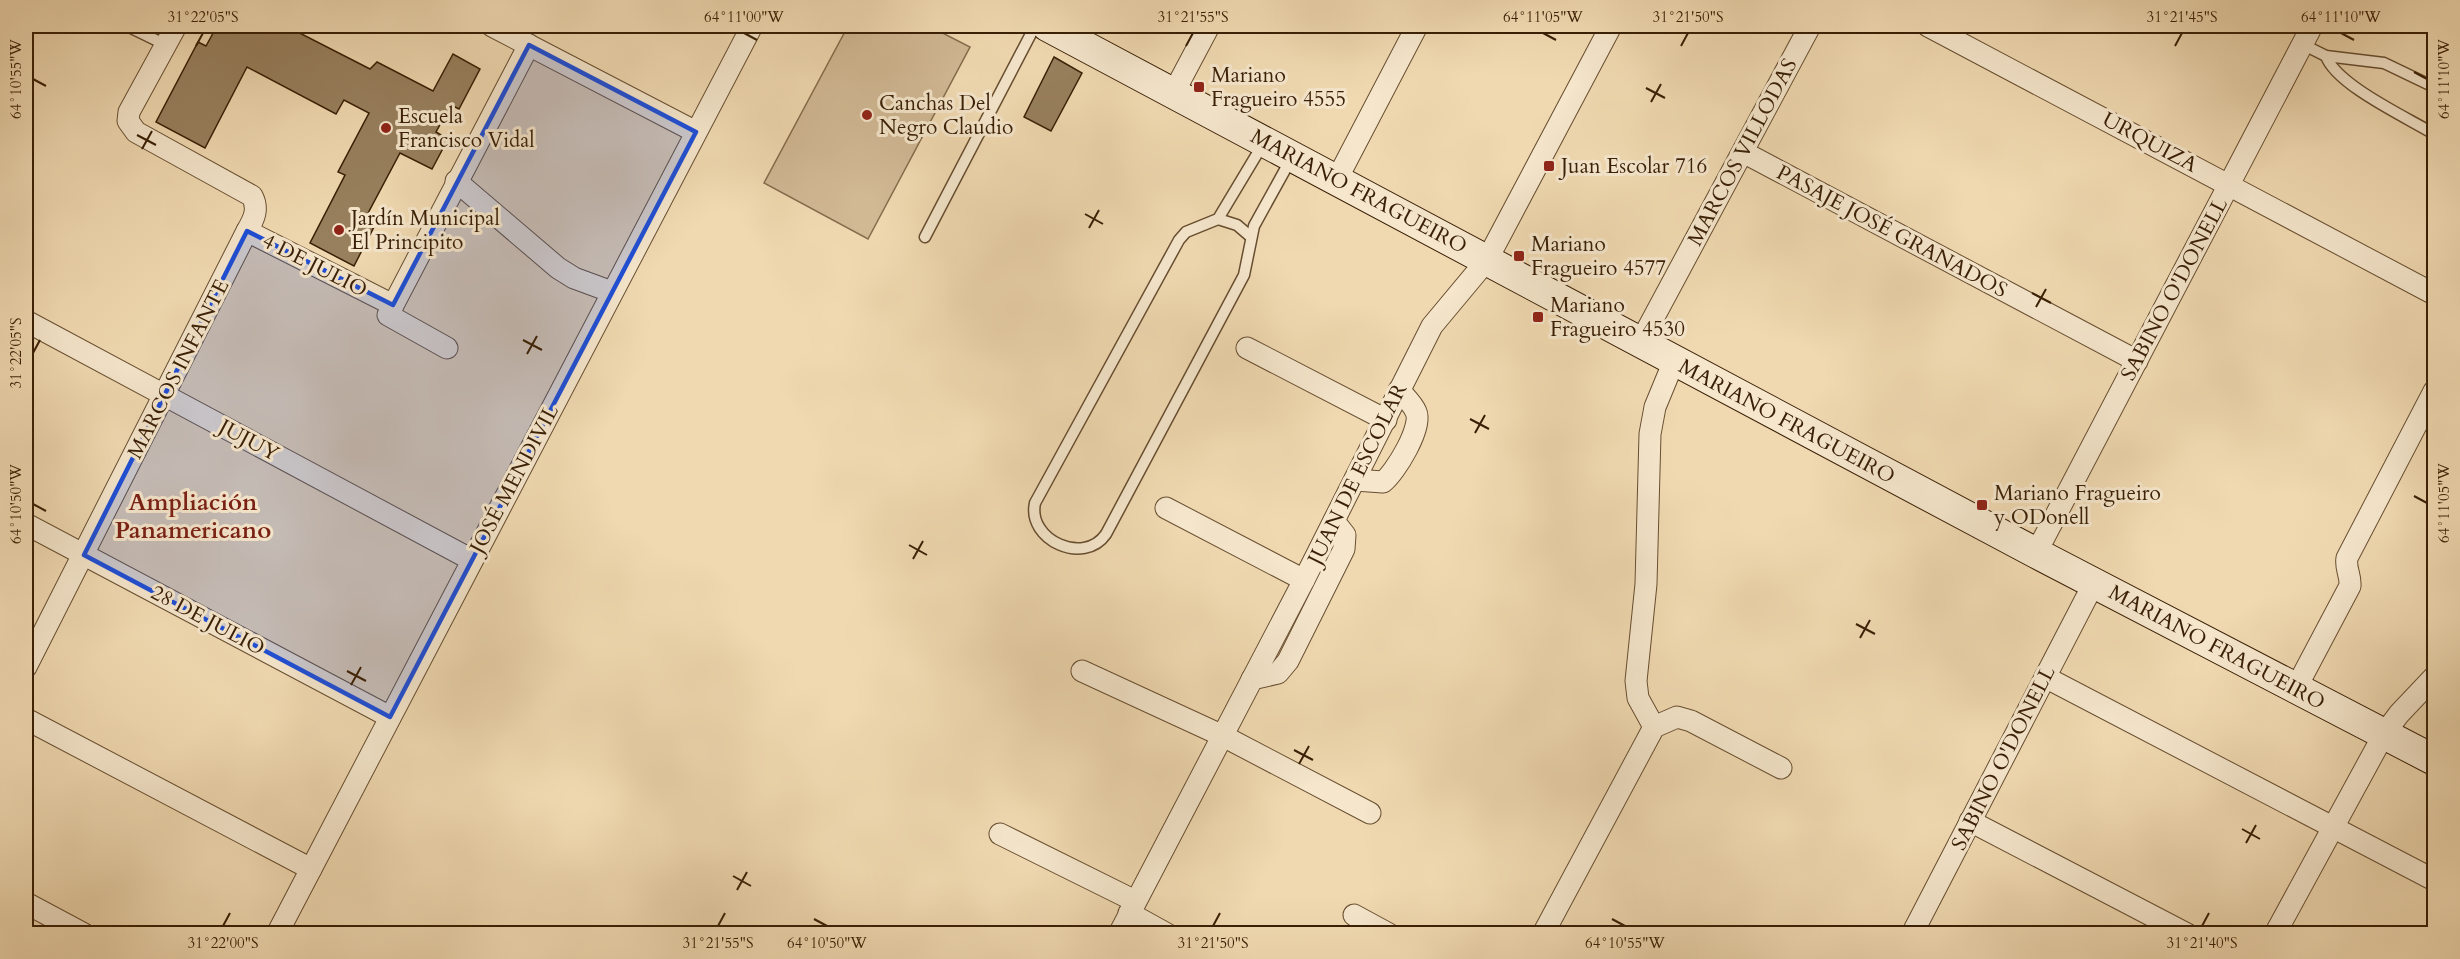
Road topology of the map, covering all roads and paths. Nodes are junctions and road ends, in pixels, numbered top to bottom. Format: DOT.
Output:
graph roads {
  1 [pos="127,26"];
  2 [pos="176,26"];
  3 [pos="492,26"];
  4 [pos="752,26"];
  5 [pos="1035,26"];
  6 [pos="1047,26"];
  7 [pos="1209,26"];
  8 [pos="1417,26"];
  9 [pos="1611,26"];
  10 [pos="1810,26"];
  11 [pos="1928,26"];
  12 [pos="2312,26"];
  13 [pos="166,45"];
  14 [pos="529,45"];
  15 [pos="2302,45"];
  16 [pos="2326,56"];
  17 [pos="2434,87"];
  18 [pos="1174,92"];
  19 [pos="696,132"];
  20 [pos="2434,134"];
  21 [pos="1265,141"];
  22 [pos="1743,152"];
  23 [pos="1293,156"];
  24 [pos="1337,179"];
  25 [pos="456,181"];
  26 [pos="2229,184"];
  27 [pos="1218,219"];
  28 [pos="247,231"];
  29 [pos="925,237"];
  30 [pos="1251,237"];
  31 [pos="1486,260"];
  32 [pos="612,292"];
  33 [pos="2434,294"];
  34 [pos="393,305"];
  35 [pos="26,321"];
  36 [pos="1640,343"];
  37 [pos="447,348"];
  38 [pos="1247,348"];
  39 [pos="1674,361"];
  40 [pos="2137,361"];
  41 [pos="1399,390"];
  42 [pos="2434,391"];
  43 [pos="166,395"];
  44 [pos="1386,420"];
  45 [pos="1355,480"];
  46 [pos="1166,508"];
  47 [pos="1334,521"];
  48 [pos="26,524"];
  49 [pos="2036,553"];
  50 [pos="84,555"];
  51 [pos="472,560"];
  52 [pos="1304,580"];
  53 [pos="2094,583"];
  54 [pos="26,667"];
  55 [pos="1082,670"];
  56 [pos="2045,677"];
  57 [pos="2434,677"];
  58 [pos="1252,679"];
  59 [pos="2296,688"];
  60 [pos="390,717"];
  61 [pos="26,719"];
  62 [pos="1654,727"];
  63 [pos="2384,734"];
  64 [pos="1223,736"];
  65 [pos="2434,760"];
  66 [pos="1781,768"];
  67 [pos="1370,813"];
  68 [pos="1970,821"];
  69 [pos="2332,825"];
  70 [pos="1000,834"];
  71 [pos="311,869"];
  72 [pos="2434,880"];
  73 [pos="26,903"];
  74 [pos="1132,907"];
  75 [pos="1354,915"];
  76 [pos="84,933"];
  77 [pos="277,933"];
  78 [pos="1119,933"];
  79 [pos="1167,933"];
  80 [pos="1389,933"];
  81 [pos="1543,933"];
  82 [pos="1912,933"];
  83 [pos="2187,933"];
  84 [pos="2275,933"];
  1 -- 13 [label="lane"];
  2 -- 13 [label="street"];
  3 -- 14 [label="street"];
  4 -- 19 [label="street, JOSÉ MENDIVIL"];
  5 -- 29 [label="lane"];
  6 -- 18 [label="main road, MARIANO FRAGUEIRO"];
  7 -- 18 [label="street"];
  8 -- 24 [label="street"];
  9 -- 31 [label="street, JUAN DE ESCOLAR"];
  10 -- 22 [label="street, MARCOS VILLODAS"];
  11 -- 26 [label="street, URQUIZA"];
  12 -- 15 [label="street, SABINO O'DONELL"];
  13 -- 28 [label="street, 4 DE JULIO"];
  14 -- 19 [label="street"];
  14 -- 25 [label="street"];
  15 -- 16 [label="lane"];
  15 -- 26 [label="street, SABINO O'DONELL"];
  16 -- 17 [label="lane"];
  16 -- 20 [label="lane"];
  18 -- 21 [label="main road, MARIANO FRAGUEIRO"];
  19 -- 32 [label="street, JOSÉ MENDIVIL"];
  21 -- 23 [label="main road, MARIANO FRAGUEIRO"];
  21 -- 27 [label="lane"];
  22 -- 36 [label="street, MARCOS VILLODAS"];
  22 -- 40 [label="street, PASAJE JOSÉ GRANADOS"];
  23 -- 24 [label="main road, MARIANO FRAGUEIRO"];
  23 -- 30 [label="lane"];
  24 -- 31 [label="main road, MARIANO FRAGUEIRO"];
  25 -- 32 [label="street"];
  25 -- 34 [label="street"];
  26 -- 33 [label="street, URQUIZA"];
  26 -- 40 [label="street, SABINO O'DONELL"];
  27 -- 30 [label="lane"];
  27 -- 30 [label="lane"];
  28 -- 34 [label="street, 4 DE JULIO"];
  28 -- 43 [label="street, MARCOS INFANTE"];
  31 -- 36 [label="main road, MARIANO FRAGUEIRO"];
  31 -- 41 [label="street, JUAN DE ESCOLAR"];
  32 -- 51 [label="street, JOSÉ MENDIVIL"];
  34 -- 37 [label="street"];
  35 -- 43 [label="street, JUJUY"];
  36 -- 39 [label="main road, MARIANO FRAGUEIRO"];
  38 -- 44 [label="street"];
  39 -- 49 [label="main road, MARIANO FRAGUEIRO"];
  39 -- 62 [label="street"];
  40 -- 49 [label="street, SABINO O'DONELL"];
  41 -- 44 [label="street, JUAN DE ESCOLAR"];
  41 -- 45 [label="street"];
  42 -- 59 [label="street"];
  43 -- 50 [label="street, MARCOS INFANTE"];
  43 -- 51 [label="street, JUJUY"];
  44 -- 45 [label="street, JUAN DE ESCOLAR"];
  45 -- 47 [label="street, JUAN DE ESCOLAR"];
  46 -- 52 [label="street"];
  47 -- 52 [label="street, JUAN DE ESCOLAR"];
  47 -- 58 [label="street"];
  48 -- 50 [label="street, 28 DE JULIO"];
  49 -- 53 [label="main road, MARIANO FRAGUEIRO"];
  50 -- 54 [label="street, MARCOS INFANTE"];
  50 -- 60 [label="street, 28 DE JULIO"];
  51 -- 60 [label="street, JOSÉ MENDIVIL"];
  52 -- 58 [label="street, JUAN DE ESCOLAR"];
  53 -- 56 [label="street, SABINO O'DONELL"];
  53 -- 59 [label="main road, MARIANO FRAGUEIRO"];
  55 -- 64 [label="street"];
  56 -- 68 [label="street, SABINO O'DONELL"];
  56 -- 69 [label="street"];
  57 -- 63 [label="street"];
  58 -- 64 [label="street, JUAN DE ESCOLAR"];
  59 -- 63 [label="main road, MARIANO FRAGUEIRO"];
  60 -- 71 [label="street, JOSÉ MENDIVIL"];
  61 -- 71 [label="street"];
  62 -- 66 [label="street"];
  62 -- 81 [label="street"];
  63 -- 65 [label="main road, MARIANO FRAGUEIRO"];
  63 -- 69 [label="street"];
  64 -- 67 [label="street"];
  64 -- 74 [label="street, JUAN DE ESCOLAR"];
  68 -- 82 [label="street, SABINO O'DONELL"];
  68 -- 83 [label="street"];
  69 -- 72 [label="street"];
  69 -- 84 [label="street"];
  70 -- 74 [label="street"];
  71 -- 77 [label="street, JOSÉ MENDIVIL"];
  73 -- 76 [label="street"];
  74 -- 78 [label="street, JUAN DE ESCOLAR"];
  74 -- 79 [label="street"];
  75 -- 80 [label="street"];
}
